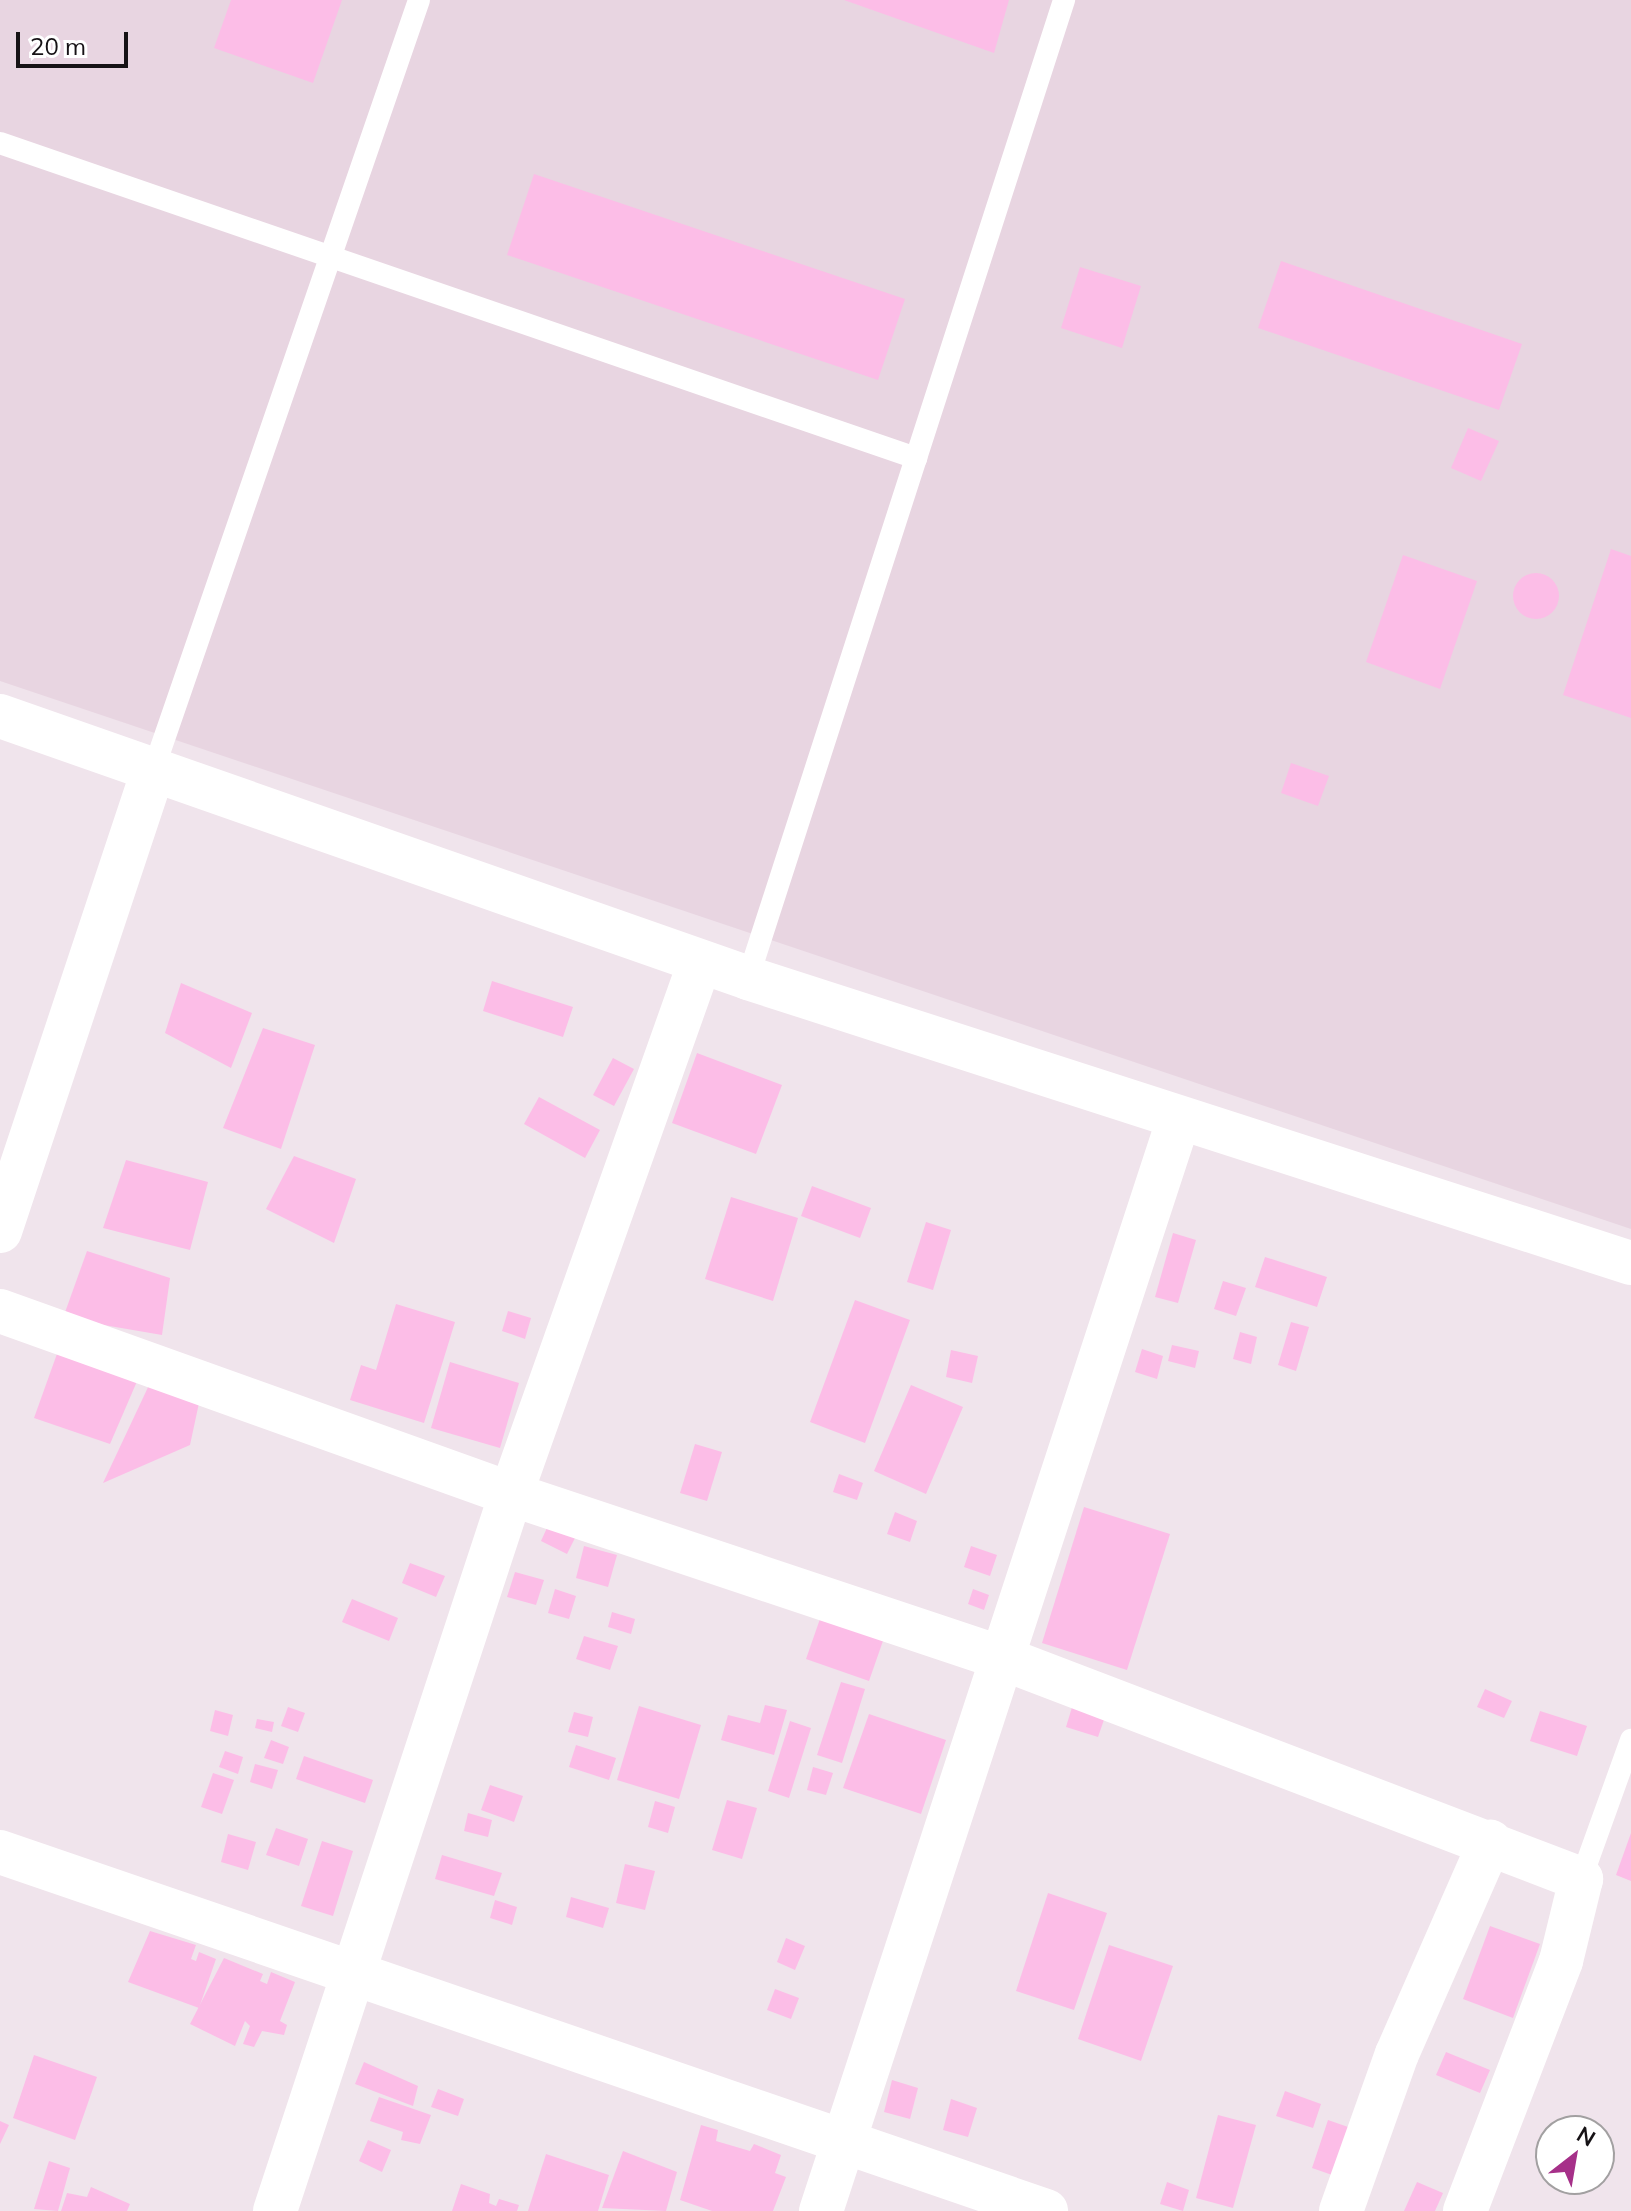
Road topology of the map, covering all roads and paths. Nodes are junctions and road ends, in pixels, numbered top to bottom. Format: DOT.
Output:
graph roads {
  1 [pos="419,0"];
  2 [pos="1064,0"];
  3 [pos="0,143"];
  4 [pos="330,259"];
  5 [pos="916,458"];
  6 [pos="0,716"];
  7 [pos="154,768"];
  8 [pos="700,962"];
  9 [pos="748,978"];
  10 [pos="1179,1118"];
  11 [pos="0,1231"];
  12 [pos="1631,1263"];
  13 [pos="0,1311"];
  14 [pos="511,1494"];
  15 [pos="1002,1658"];
  16 [pos="1631,1740"];
  17 [pos="1490,1842"];
  18 [pos="0,1852"];
  19 [pos="1581,1879"];
  20 [pos="355,1976"];
  21 [pos="844,2143"];
  22 [pos="275,2211"];
  23 [pos="821,2211"];
  24 [pos="1046,2211"];
  25 [pos="1341,2211"];
  26 [pos="1465,2211"];
  1 -- 4 [label="lane"];
  2 -- 5 [label="lane"];
  3 -- 4 [label="lane"];
  4 -- 5 [label="lane"];
  4 -- 7 [label="lane"];
  5 -- 9 [label="lane"];
  6 -- 7 [label="street"];
  7 -- 8 [label="street"];
  7 -- 11 [label="street"];
  8 -- 9 [label="street"];
  8 -- 14 [label="street"];
  9 -- 10 [label="street"];
  10 -- 12 [label="street"];
  10 -- 15 [label="street"];
  13 -- 14 [label="street"];
  14 -- 15 [label="street"];
  14 -- 20 [label="street"];
  15 -- 17 [label="street"];
  15 -- 21 [label="street"];
  16 -- 19 [label="lane"];
  17 -- 19 [label="street"];
  17 -- 25 [label="street"];
  18 -- 20 [label="street"];
  19 -- 26 [label="street"];
  20 -- 21 [label="street"];
  20 -- 22 [label="street"];
  21 -- 23 [label="street"];
  21 -- 24 [label="street"];
}
